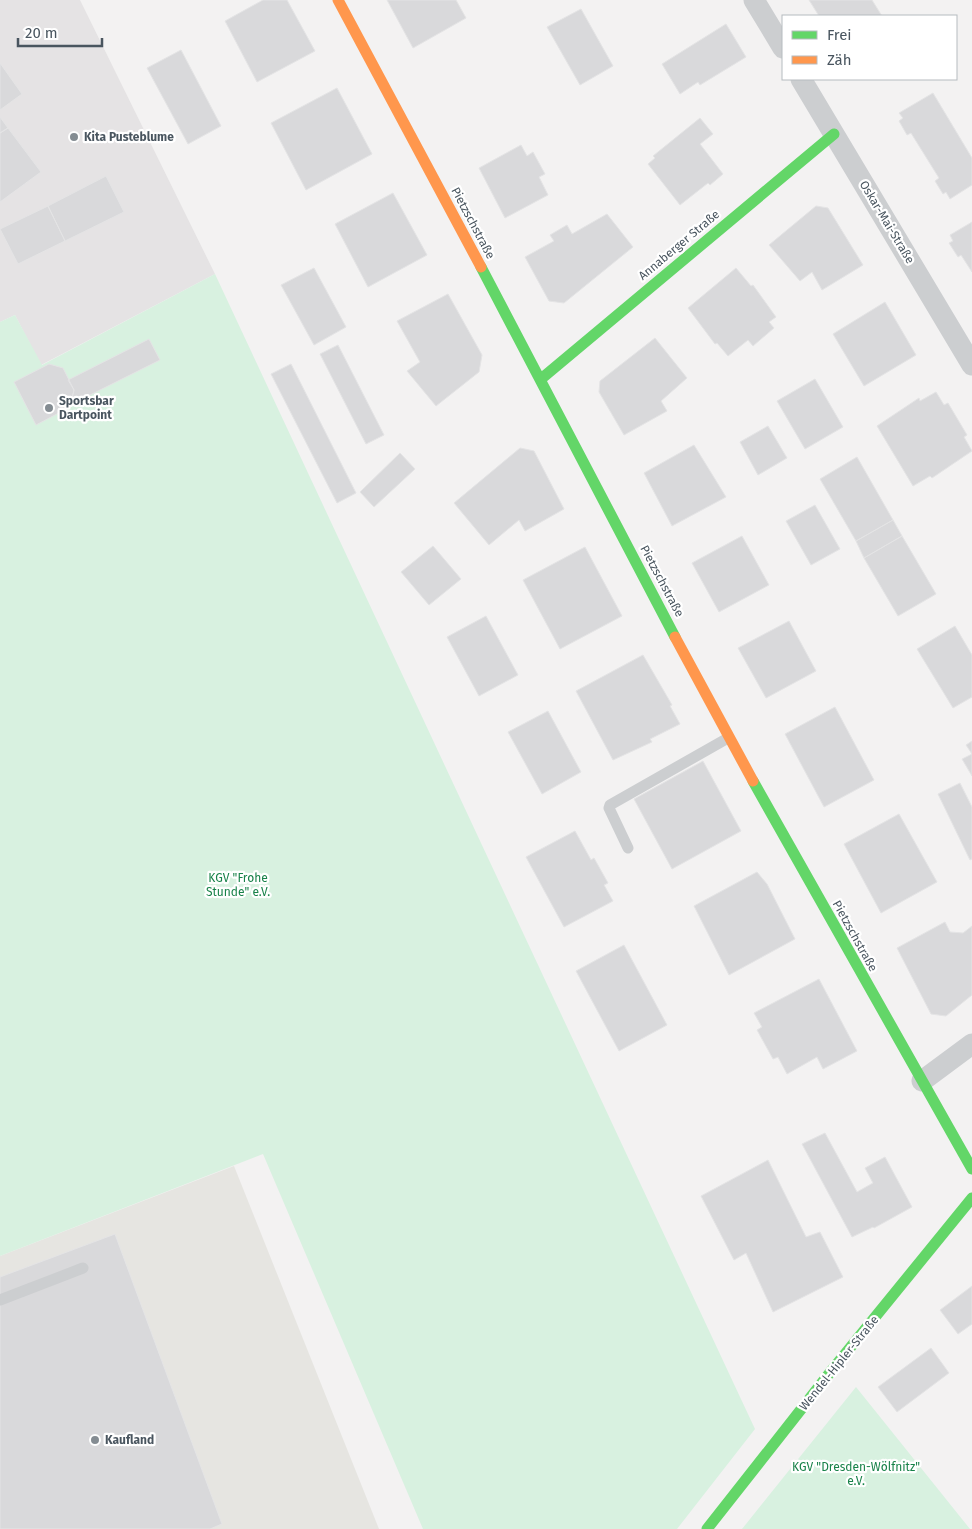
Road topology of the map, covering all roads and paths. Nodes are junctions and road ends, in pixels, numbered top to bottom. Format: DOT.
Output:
graph roads {
  1 [pos="338,0"];
  2 [pos="754,0"];
  3 [pos="782,46"];
  4 [pos="803,80"];
  5 [pos="834,134"];
  6 [pos="972,365"];
  7 [pos="541,379"];
  8 [pos="728,738"];
  9 [pos="628,848"];
  10 [pos="972,1044"];
  11 [pos="922,1082"];
  12 [pos="972,1168"];
  13 [pos="972,1198"];
  14 [pos="83,1268"];
  15 [pos="0,1300"];
  16 [pos="707,1529"];
  1 -- 7 [label="street, Pietzschstraße"];
  2 -- 3 [label="street"];
  4 -- 5 [label="street, Oskar-Mai-Straße"];
  5 -- 6 [label="street, Oskar-Mai-Straße"];
  5 -- 7 [label="street, Annaberger Straße"];
  7 -- 8 [label="street, Pietzschstraße"];
  8 -- 9 [label="lane"];
  8 -- 11 [label="street, Pietzschstraße"];
  10 -- 11 [label="street"];
  11 -- 12 [label="street, Pietzschstraße"];
  13 -- 16 [label="street, Wendel-Hipler-Straße"];
  14 -- 15 [label="lane"];
}
